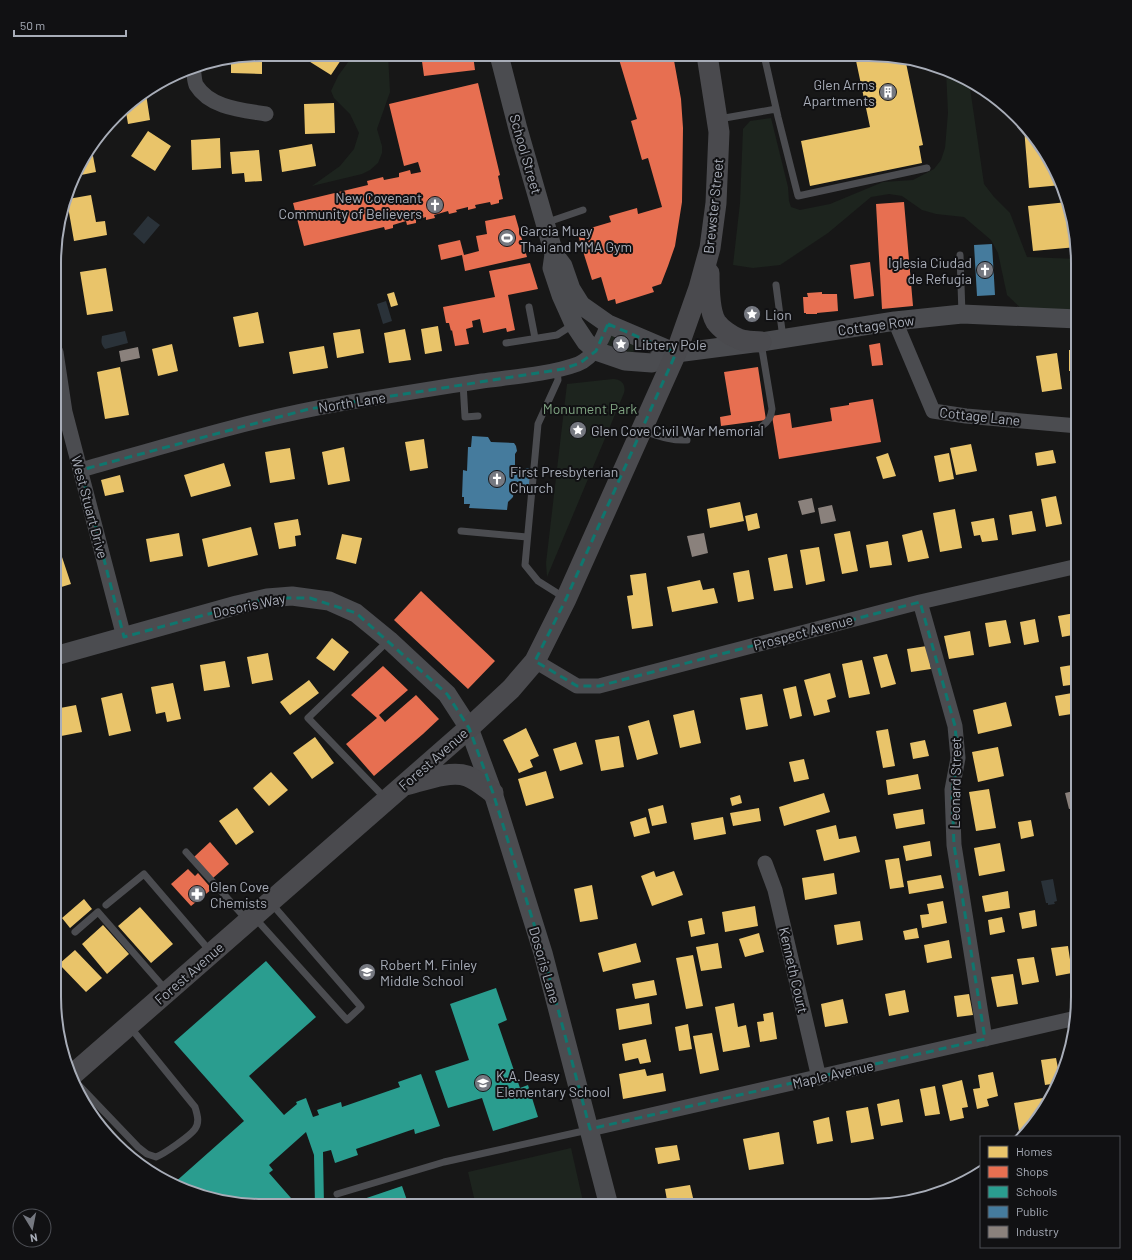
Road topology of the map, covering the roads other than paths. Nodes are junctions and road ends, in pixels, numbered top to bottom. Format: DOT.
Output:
graph roads {
  1 [pos="501,61"];
  2 [pos="708,61"];
  3 [pos="765,61"];
  4 [pos="194,73"];
  5 [pos="776,109"];
  6 [pos="266,114"];
  7 [pos="718,119"];
  8 [pos="927,168"];
  9 [pos="583,210"];
  10 [pos="545,223"];
  11 [pos="710,248"];
  12 [pos="554,254"];
  13 [pos="960,254"];
  14 [pos="776,285"];
  15 [pos="528,307"];
  16 [pos="962,314"];
  17 [pos="1071,319"];
  18 [pos="895,321"];
  19 [pos="574,324"];
  20 [pos="608,324"];
  21 [pos="535,338"];
  22 [pos="784,339"];
  23 [pos="761,342"];
  24 [pos="506,343"];
  25 [pos="596,350"];
  26 [pos="676,353"];
  27 [pos="557,370"];
  28 [pos="463,384"];
  29 [pos="61,416"];
  30 [pos="478,416"];
  31 [pos="1071,425"];
  32 [pos="762,426"];
  33 [pos="642,430"];
  34 [pos="687,440"];
  35 [pos="81,470"];
  36 [pos="461,531"];
  37 [pos="527,537"];
  38 [pos="1071,568"];
  39 [pos="566,599"];
  40 [pos="920,602"];
  41 [pos="124,637"];
  42 [pos="389,640"];
  43 [pos="61,654"];
  44 [pos="534,661"];
  45 [pos="469,728"];
  46 [pos="403,786"];
  47 [pos="493,793"];
  48 [pos="386,799"];
  49 [pos="186,852"];
  50 [pos="764,863"];
  51 [pos="270,902"];
  52 [pos="106,905"];
  53 [pos="250,919"];
  54 [pos="75,932"];
  55 [pos="212,953"];
  56 [pos="167,991"];
  57 [pos="1070,1019"];
  58 [pos="128,1025"];
  59 [pos="985,1039"];
  60 [pos="76,1073"];
  61 [pos="819,1078"];
  62 [pos="85,1091"];
  63 [pos="590,1129"];
  64 [pos="337,1194"];
  65 [pos="607,1199"];
  1 -- 10 [label="street, School Street"];
  2 -- 7 [label="main road, Brewster Street"];
  3 -- 5 [label="lane"];
  4 -- 6 [label="street"];
  5 -- 7 [label="lane"];
  5 -- 8 [label="lane"];
  7 -- 11 [label="main road, Brewster Street"];
  9 -- 10 [label="lane"];
  10 -- 12 [label="street, School Street"];
  11 -- 23 [label="main road"];
  11 -- 26 [label="main road, Brewster Street"];
  12 -- 19 [label="street, School Street"];
  12 -- 20 [label="street, School Street"];
  13 -- 16 [label="lane"];
  14 -- 22 [label="lane"];
  15 -- 21 [label="lane"];
  16 -- 17 [label="street, Cottage Row"];
  16 -- 18 [label="street, Cottage Row"];
  18 -- 22 [label="street, Cottage Row"];
  18 -- 31 [label="street, Cottage Lane"];
  19 -- 21 [label="lane"];
  19 -- 25 [label="street, School Street"];
  20 -- 25 [label="street, North Lane"];
  20 -- 26 [label="street, School Street"];
  21 -- 24 [label="lane"];
  22 -- 23 [label="street, Cottage Row"];
  23 -- 26 [label="street, Cottage Row"];
  23 -- 32 [label="lane"];
  25 -- 26 [label="street, School Street"];
  25 -- 27 [label="street, North Lane"];
  26 -- 33 [label="main road, Forest Avenue"];
  27 -- 28 [label="street, North Lane"];
  27 -- 37 [label="lane"];
  28 -- 30 [label="lane"];
  28 -- 35 [label="street, North Lane"];
  29 -- 35 [label="street, West Stuart Drive"];
  33 -- 34 [label="lane"];
  33 -- 39 [label="main road, Forest Avenue"];
  35 -- 41 [label="street, West Stuart Drive"];
  36 -- 37 [label="lane"];
  37 -- 39 [label="lane"];
  38 -- 40 [label="street, Prospect Avenue"];
  39 -- 44 [label="main road, Forest Avenue"];
  40 -- 44 [label="street, Prospect Avenue"];
  40 -- 59 [label="street, Leonard Street"];
  41 -- 42 [label="street, Dosoris Way"];
  41 -- 43 [label="street, Dosoris Way"];
  42 -- 45 [label="street, Dosoris Way"];
  42 -- 48 [label="lane"];
  44 -- 45 [label="main road, Forest Avenue"];
  45 -- 46 [label="main road, Forest Avenue"];
  45 -- 47 [label="street, Dosoris Lane"];
  46 -- 47 [label="main road"];
  46 -- 48 [label="main road, Forest Avenue"];
  47 -- 63 [label="street, Dosoris Lane"];
  48 -- 51 [label="main road, Forest Avenue"];
  49 -- 53 [label="lane"];
  50 -- 61 [label="street, Kenneth Court"];
  51 -- 53 [label="main road, Forest Avenue"];
  51 -- 53 [label="lane"];
  52 -- 55 [label="lane"];
  53 -- 55 [label="main road, Forest Avenue"];
  54 -- 56 [label="lane"];
  55 -- 56 [label="main road, Forest Avenue"];
  56 -- 58 [label="main road, Forest Avenue"];
  57 -- 59 [label="street, Maple Avenue"];
  58 -- 60 [label="main road, Forest Avenue"];
  58 -- 62 [label="lane"];
  59 -- 61 [label="street, Maple Avenue"];
  61 -- 63 [label="street, Maple Avenue"];
  63 -- 64 [label="lane"];
  63 -- 65 [label="street, Dosoris Lane"];
}
